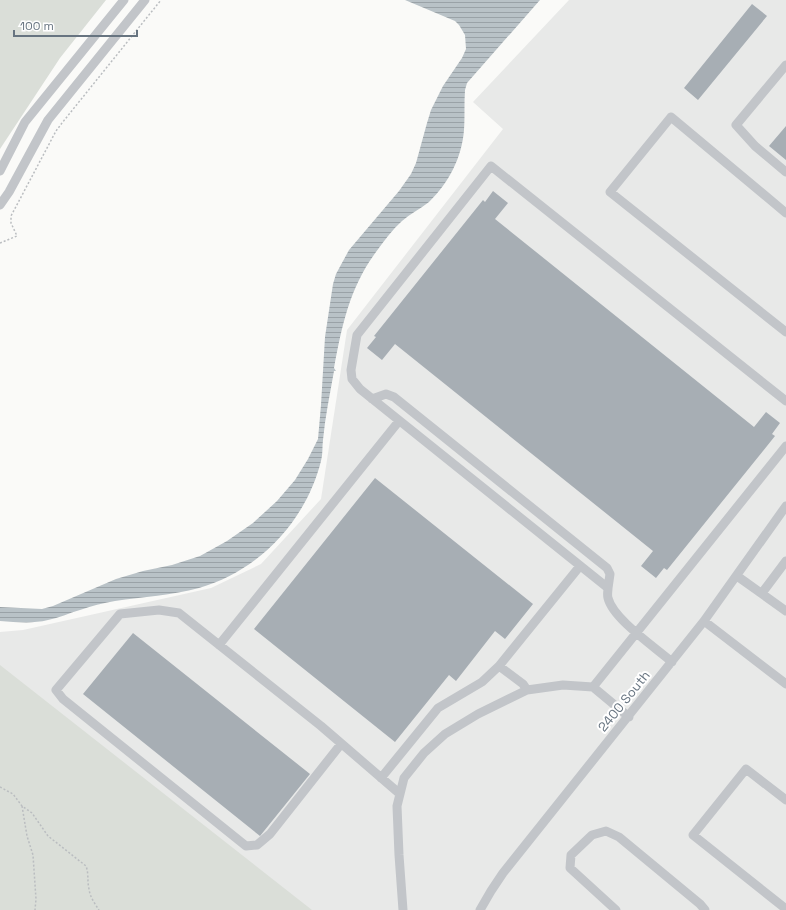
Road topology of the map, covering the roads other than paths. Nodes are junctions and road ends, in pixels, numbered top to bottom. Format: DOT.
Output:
graph roads {
  1 [pos="124,0"];
  2 [pos="145,0"];
  3 [pos="103,25"];
  4 [pos="116,36"];
  5 [pos="786,65"];
  6 [pos="0,171"];
  7 [pos="786,172"];
  8 [pos="0,205"];
  9 [pos="786,213"];
  10 [pos="786,332"];
  11 [pos="372,399"];
  12 [pos="786,401"];
  13 [pos="400,421"];
  14 [pos="786,446"];
  15 [pos="512,492"];
  16 [pos="503,504"];
  17 [pos="786,506"];
  18 [pos="786,561"];
  19 [pos="580,566"];
  20 [pos="738,576"];
  21 [pos="608,588"];
  22 [pos="762,593"];
  23 [pos="786,610"];
  24 [pos="704,621"];
  25 [pos="637,633"];
  26 [pos="219,645"];
  27 [pos="672,662"];
  28 [pos="499,666"];
  29 [pos="786,684"];
  30 [pos="593,687"];
  31 [pos="527,690"];
  32 [pos="629,717"];
  33 [pos="341,744"];
  34 [pos="381,778"];
  35 [pos="400,794"];
  36 [pos="786,800"];
  37 [pos="786,909"];
  38 [pos="403,910"];
  39 [pos="480,910"];
  40 [pos="616,910"];
  41 [pos="705,910"];
  1 -- 3 [label="street"];
  2 -- 4 [label="street"];
  3 -- 4 [label="street"];
  3 -- 6 [label="street"];
  4 -- 8 [label="street"];
  5 -- 7 [label="street"];
  9 -- 10 [label="street"];
  11 -- 12 [label="street"];
  11 -- 13 [label="street"];
  11 -- 15 [label="street"];
  13 -- 16 [label="street"];
  13 -- 26 [label="street"];
  14 -- 25 [label="street"];
  15 -- 16 [label="street"];
  15 -- 21 [label="street"];
  16 -- 19 [label="street"];
  17 -- 20 [label="street, 2400 South"];
  18 -- 22 [label="street"];
  19 -- 21 [label="street"];
  19 -- 28 [label="street"];
  20 -- 22 [label="street"];
  20 -- 24 [label="street, 2400 South"];
  21 -- 25 [label="street"];
  22 -- 23 [label="street"];
  24 -- 27 [label="street, 2400 South"];
  24 -- 29 [label="street"];
  25 -- 27 [label="street"];
  25 -- 30 [label="street"];
  26 -- 33 [label="street"];
  26 -- 33 [label="street"];
  27 -- 32 [label="street, 2400 South"];
  28 -- 31 [label="street"];
  28 -- 34 [label="street"];
  30 -- 31 [label="street"];
  30 -- 32 [label="street"];
  31 -- 35 [label="street"];
  32 -- 39 [label="street, 2400 South"];
  33 -- 34 [label="street"];
  34 -- 35 [label="street"];
  35 -- 38 [label="street"];
  36 -- 37 [label="street"];
  40 -- 41 [label="street"];
}
